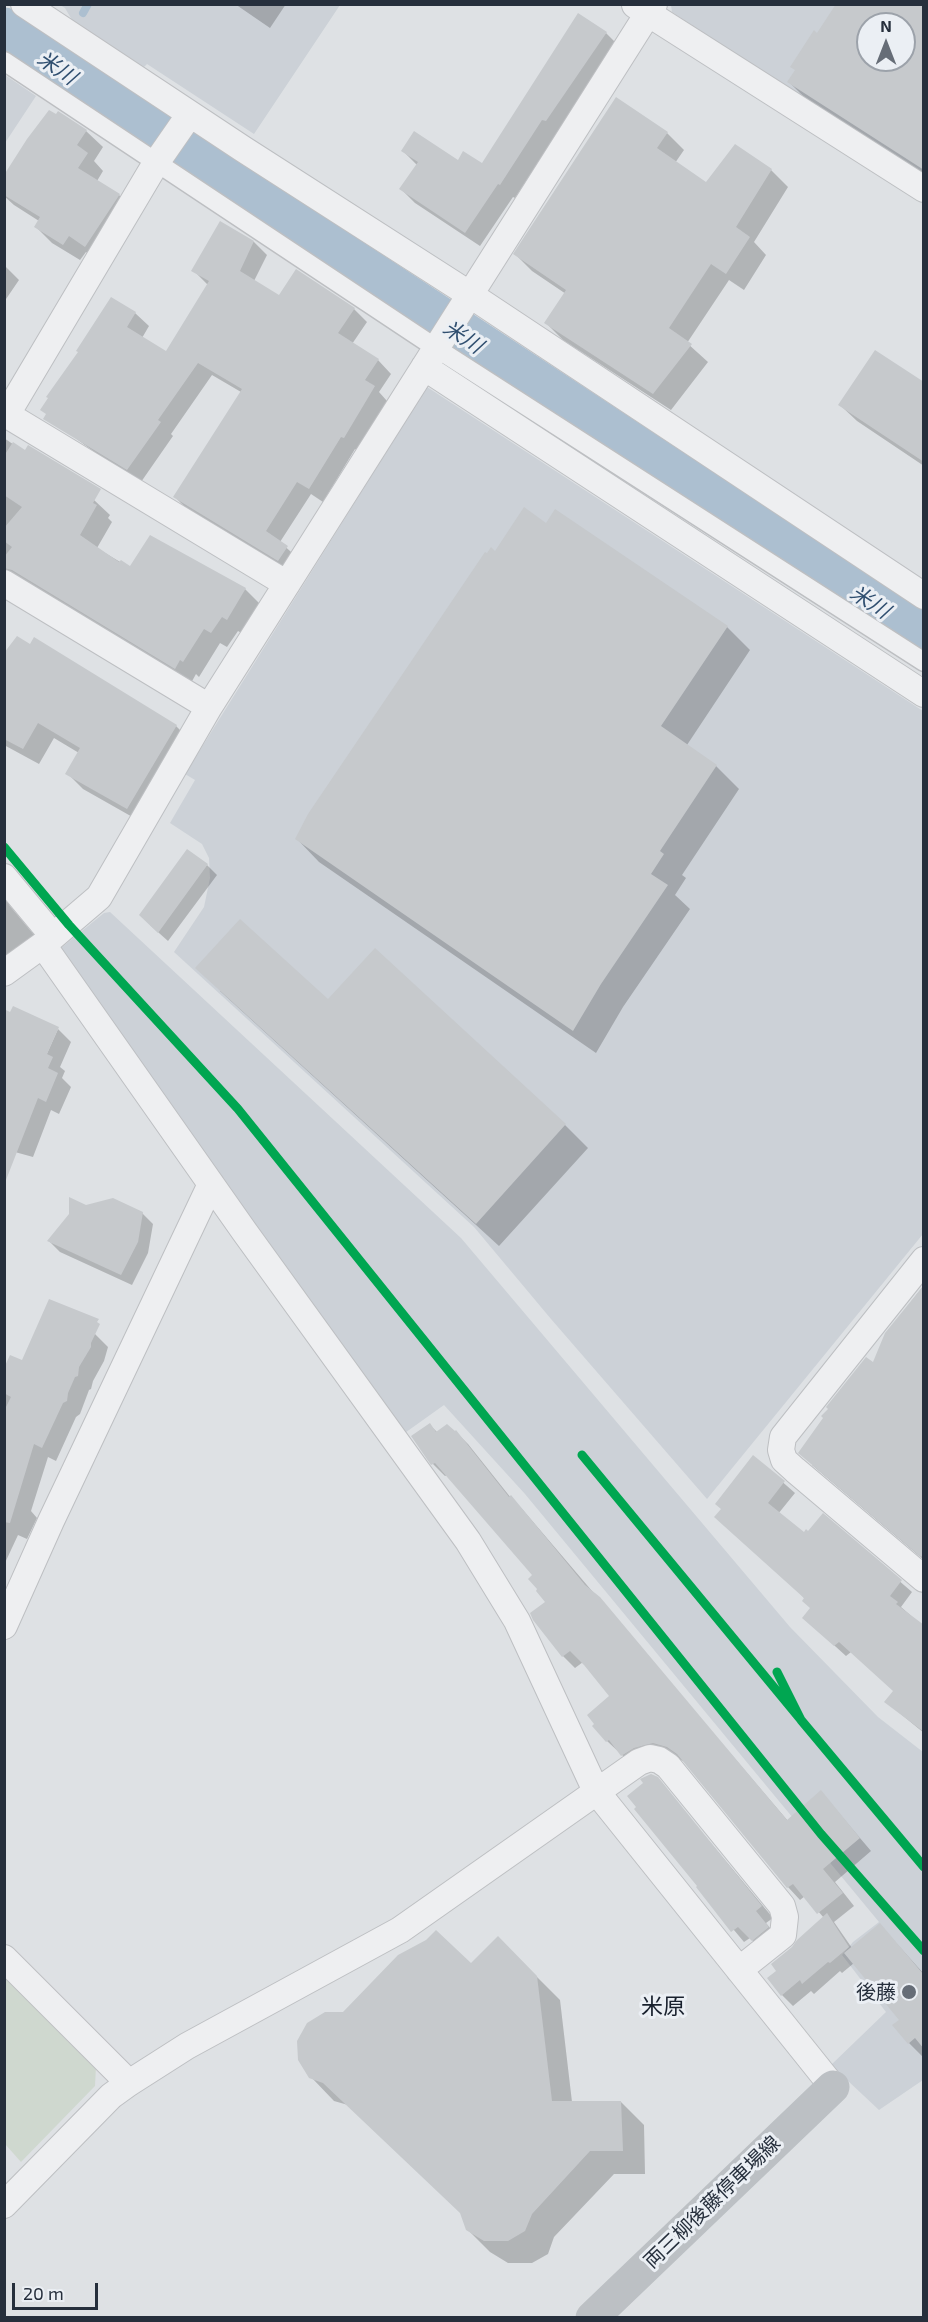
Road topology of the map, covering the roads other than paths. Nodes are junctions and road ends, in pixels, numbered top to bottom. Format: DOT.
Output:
graph roads {
  1 [pos="24,4"];
  2 [pos="646,7"];
  3 [pos="4,61"];
  4 [pos="187,119"];
  5 [pos="158,161"];
  6 [pos="924,189"];
  7 [pos="464,302"];
  8 [pos="433,353"];
  9 [pos="6,414"];
  10 [pos="4,583"];
  11 [pos="286,584"];
  12 [pos="924,596"];
  13 [pos="924,662"];
  14 [pos="924,694"];
  15 [pos="209,707"];
  16 [pos="4,877"];
  17 [pos="48,941"];
  18 [pos="4,973"];
  19 [pos="211,1184"];
  20 [pos="924,1260"];
  21 [pos="924,1579"];
  22 [pos="4,1626"];
  23 [pos="596,1791"];
  24 [pos="4,1958"];
  25 [pos="739,1970"];
  26 [pos="129,2083"];
  27 [pos="832,2087"];
  28 [pos="4,2205"];
  29 [pos="592,2318"];
  1 -- 4 [label="street"];
  2 -- 6 [label="street"];
  2 -- 7 [label="street"];
  3 -- 5 [label="street"];
  4 -- 5 [label="street"];
  4 -- 7 [label="street"];
  5 -- 8 [label="street"];
  5 -- 9 [label="street"];
  7 -- 8 [label="street"];
  7 -- 12 [label="street"];
  8 -- 11 [label="street"];
  8 -- 13 [label="street"];
  8 -- 14 [label="street"];
  9 -- 11 [label="street"];
  10 -- 15 [label="street"];
  11 -- 15 [label="street"];
  15 -- 17 [label="street"];
  16 -- 17 [label="street"];
  17 -- 18 [label="street"];
  17 -- 19 [label="street"];
  19 -- 22 [label="street"];
  19 -- 23 [label="street"];
  20 -- 21 [label="street"];
  23 -- 25 [label="street"];
  23 -- 25 [label="street"];
  23 -- 26 [label="street"];
  24 -- 26 [label="street"];
  25 -- 27 [label="street"];
  26 -- 28 [label="street"];
  27 -- 29 [label="main road, 両三柳後藤停車場線"];
}
